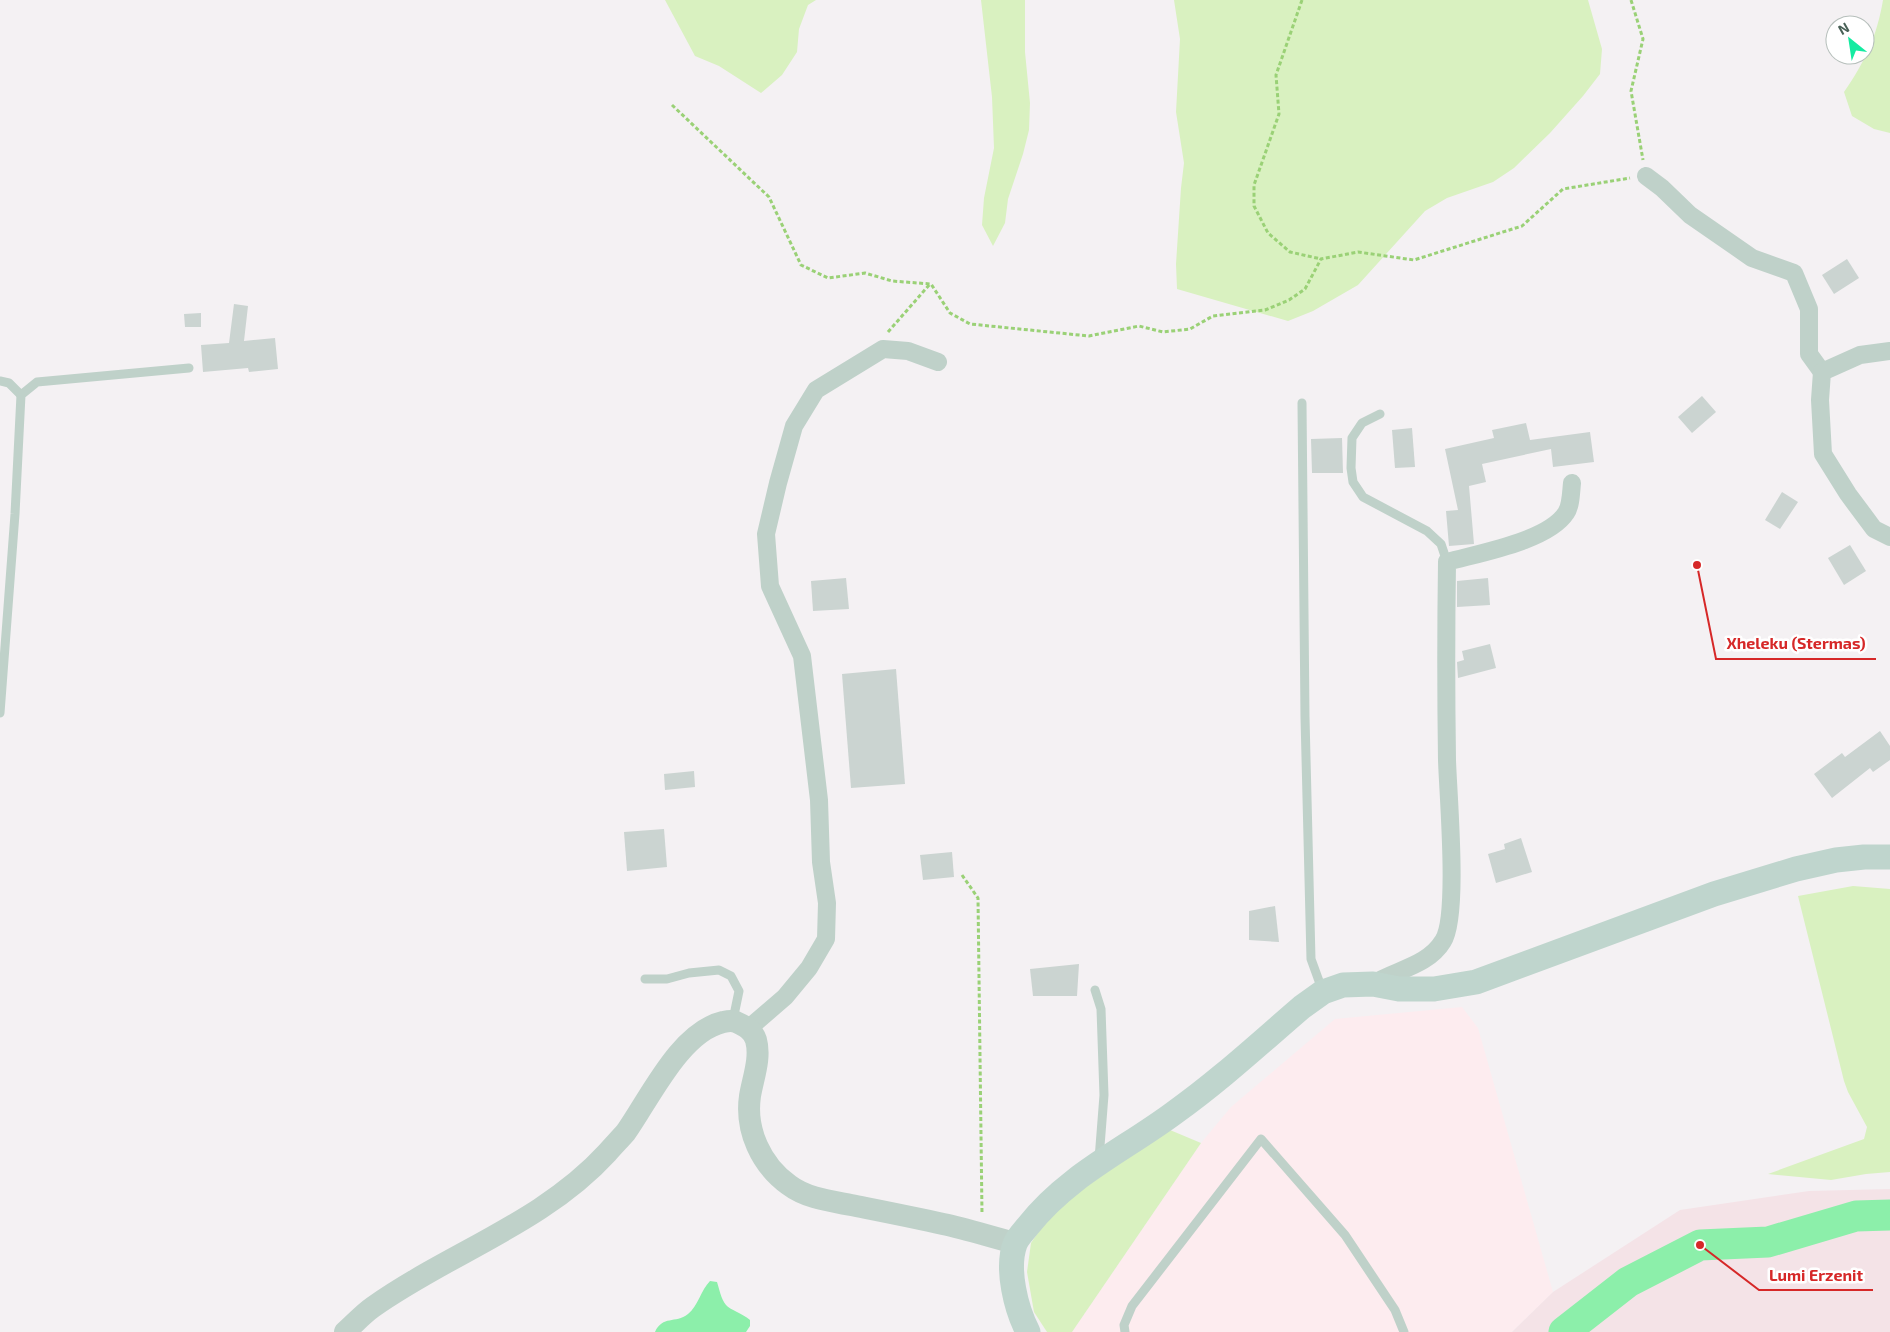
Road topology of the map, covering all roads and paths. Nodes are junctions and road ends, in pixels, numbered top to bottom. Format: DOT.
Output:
graph roads {
  1 [pos="1302,0"];
  2 [pos="1631,0"];
  3 [pos="672,105"];
  4 [pos="1646,176"];
  5 [pos="1321,259"];
  6 [pos="931,284"];
  7 [pos="883,349"];
  8 [pos="1890,351"];
  9 [pos="938,362"];
  10 [pos="189,368"];
  11 [pos="1822,372"];
  12 [pos="0,381"];
  13 [pos="21,395"];
  14 [pos="1302,403"];
  15 [pos="1380,414"];
  16 [pos="1572,483"];
  17 [pos="1890,537"];
  18 [pos="1447,562"];
  19 [pos="0,713"];
  20 [pos="1890,858"];
  21 [pos="962,875"];
  22 [pos="645,979"];
  23 [pos="1373,984"];
  24 [pos="1095,990"];
  25 [pos="1323,992"];
  26 [pos="741,1024"];
  27 [pos="1099,1164"];
  28 [pos="982,1234"];
  29 [pos="1015,1243"];
  30 [pos="345,1332"];
  31 [pos="1028,1332"];
  32 [pos="1125,1332"];
  33 [pos="1404,1332"];
  1 -- 5 [label="path"];
  2 -- 4 [label="path"];
  3 -- 6 [label="path"];
  4 -- 5 [label="path"];
  4 -- 11 [label="street"];
  5 -- 6 [label="path"];
  6 -- 7 [label="path"];
  7 -- 9 [label="street"];
  7 -- 26 [label="street"];
  8 -- 11 [label="street"];
  10 -- 13 [label="lane"];
  11 -- 17 [label="street"];
  12 -- 13 [label="lane"];
  13 -- 19 [label="lane"];
  14 -- 25 [label="lane"];
  15 -- 18 [label="lane"];
  16 -- 18 [label="street"];
  18 -- 23 [label="street"];
  20 -- 23 [label="main road"];
  21 -- 28 [label="path"];
  22 -- 26 [label="lane"];
  23 -- 25 [label="main road"];
  24 -- 27 [label="lane"];
  25 -- 27 [label="main road"];
  26 -- 28 [label="street"];
  26 -- 30 [label="street"];
  27 -- 29 [label="main road"];
  28 -- 29 [label="street"];
  29 -- 31 [label="main road"];
  32 -- 33 [label="lane"];
}
